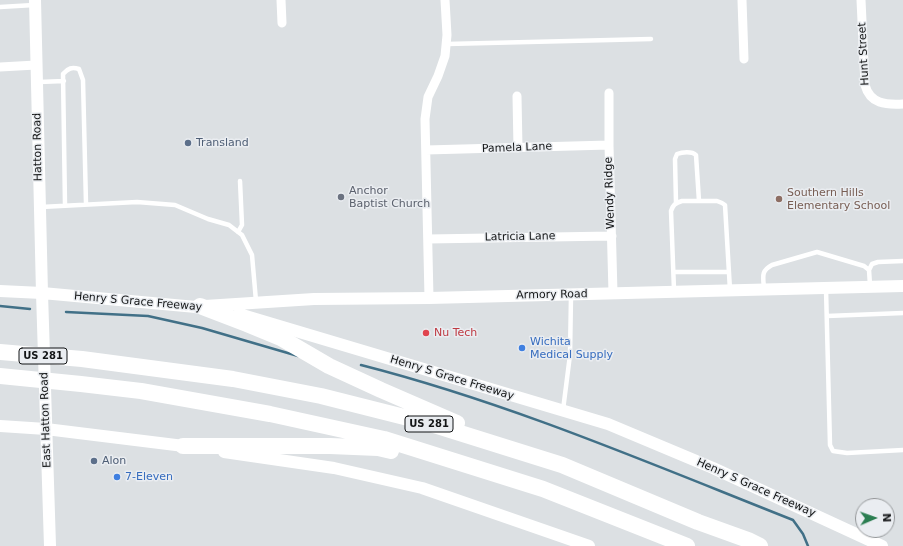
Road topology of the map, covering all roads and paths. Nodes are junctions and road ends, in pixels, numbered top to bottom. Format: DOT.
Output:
graph roads {
  1 [pos="281,0"];
  2 [pos="445,0"];
  3 [pos="742,0"];
  4 [pos="861,0"];
  5 [pos="35,3"];
  6 [pos="0,6"];
  7 [pos="282,22"];
  8 [pos="651,39"];
  9 [pos="447,44"];
  10 [pos="744,58"];
  11 [pos="36,65"];
  12 [pos="0,67"];
  13 [pos="64,81"];
  14 [pos="37,82"];
  15 [pos="609,93"];
  16 [pos="517,96"];
  17 [pos="903,104"];
  18 [pos="609,145"];
  19 [pos="518,148"];
  20 [pos="426,150"];
  21 [pos="240,181"];
  22 [pos="699,201"];
  23 [pos="676,203"];
  24 [pos="86,204"];
  25 [pos="66,206"];
  26 [pos="40,207"];
  27 [pos="238,232"];
  28 [pos="612,236"];
  29 [pos="428,239"];
  30 [pos="903,261"];
  31 [pos="869,270"];
  32 [pos="674,272"];
  33 [pos="729,272"];
  34 [pos="903,286"];
  35 [pos="870,287"];
  36 [pos="826,288"];
  37 [pos="764,289"];
  38 [pos="730,290"];
  39 [pos="0,291"];
  40 [pos="674,291"];
  41 [pos="42,293"];
  42 [pos="613,293"];
  43 [pos="571,294"];
  44 [pos="429,298"];
  45 [pos="256,303"];
  46 [pos="200,306"];
  47 [pos="903,313"];
  48 [pos="827,316"];
  49 [pos="2,352"];
  50 [pos="2,376"];
  51 [pos="563,411"];
  52 [pos="0,426"];
  53 [pos="46,429"];
  54 [pos="184,446"];
  55 [pos="903,450"];
  56 [pos="562,465"];
  57 [pos="543,489"];
  58 [pos="757,544"];
  59 [pos="50,546"];
  60 [pos="589,546"];
  61 [pos="687,546"];
  62 [pos="882,546"];
  1 -- 7 [label="street"];
  2 -- 9 [label="street"];
  3 -- 10 [label="street"];
  4 -- 17 [label="street, Hunt Street"];
  5 -- 6 [label="lane"];
  5 -- 11 [label="street, Hatton Road"];
  8 -- 9 [label="lane"];
  9 -- 20 [label="street"];
  11 -- 12 [label="street"];
  11 -- 14 [label="street, Hatton Road"];
  13 -- 14 [label="lane"];
  13 -- 24 [label="lane"];
  13 -- 25 [label="lane"];
  14 -- 26 [label="street, Hatton Road"];
  15 -- 18 [label="street, Wendy Ridge"];
  16 -- 19 [label="street"];
  18 -- 19 [label="street, Pamela Lane"];
  18 -- 28 [label="street, Wendy Ridge"];
  19 -- 20 [label="street, Pamela Lane"];
  20 -- 29 [label="street"];
  21 -- 27 [label="lane"];
  22 -- 23 [label="lane"];
  22 -- 23 [label="lane"];
  22 -- 33 [label="lane"];
  23 -- 32 [label="lane"];
  24 -- 25 [label="lane"];
  24 -- 27 [label="lane"];
  25 -- 26 [label="lane"];
  26 -- 41 [label="street, Hatton Road"];
  27 -- 45 [label="lane"];
  28 -- 29 [label="street, Latricia Lane"];
  28 -- 42 [label="street, Wendy Ridge"];
  29 -- 44 [label="street"];
  30 -- 31 [label="lane"];
  31 -- 35 [label="lane"];
  31 -- 37 [label="lane"];
  32 -- 33 [label="lane"];
  32 -- 40 [label="lane"];
  33 -- 38 [label="lane"];
  34 -- 35 [label="street, Armory Road"];
  35 -- 36 [label="street, Armory Road"];
  36 -- 37 [label="street, Armory Road"];
  36 -- 48 [label="lane"];
  37 -- 38 [label="street, Armory Road"];
  38 -- 40 [label="street, Armory Road"];
  39 -- 41 [label="street, Henry S Grace Freeway"];
  40 -- 42 [label="street, Armory Road"];
  41 -- 46 [label="street, Henry S Grace Freeway"];
  41 -- 53 [label="street, East Hatton Road"];
  42 -- 43 [label="street, Armory Road"];
  43 -- 44 [label="street, Armory Road"];
  43 -- 51 [label="lane"];
  44 -- 45 [label="street, Armory Road"];
  45 -- 46 [label="street, Armory Road"];
  46 -- 51 [label="street, Henry S Grace Freeway"];
  46 -- 56 [label="highway"];
  47 -- 48 [label="lane"];
  48 -- 55 [label="lane"];
  49 -- 56 [label="highway, US 281"];
  50 -- 57 [label="highway, US 281"];
  51 -- 62 [label="street, Henry S Grace Freeway"];
  52 -- 53 [label="street"];
  53 -- 54 [label="street"];
  53 -- 59 [label="street, East Hatton Road"];
  54 -- 57 [label="highway"];
  54 -- 60 [label="street"];
  56 -- 58 [label="highway, US 281"];
  57 -- 61 [label="highway, US 281"];
}
